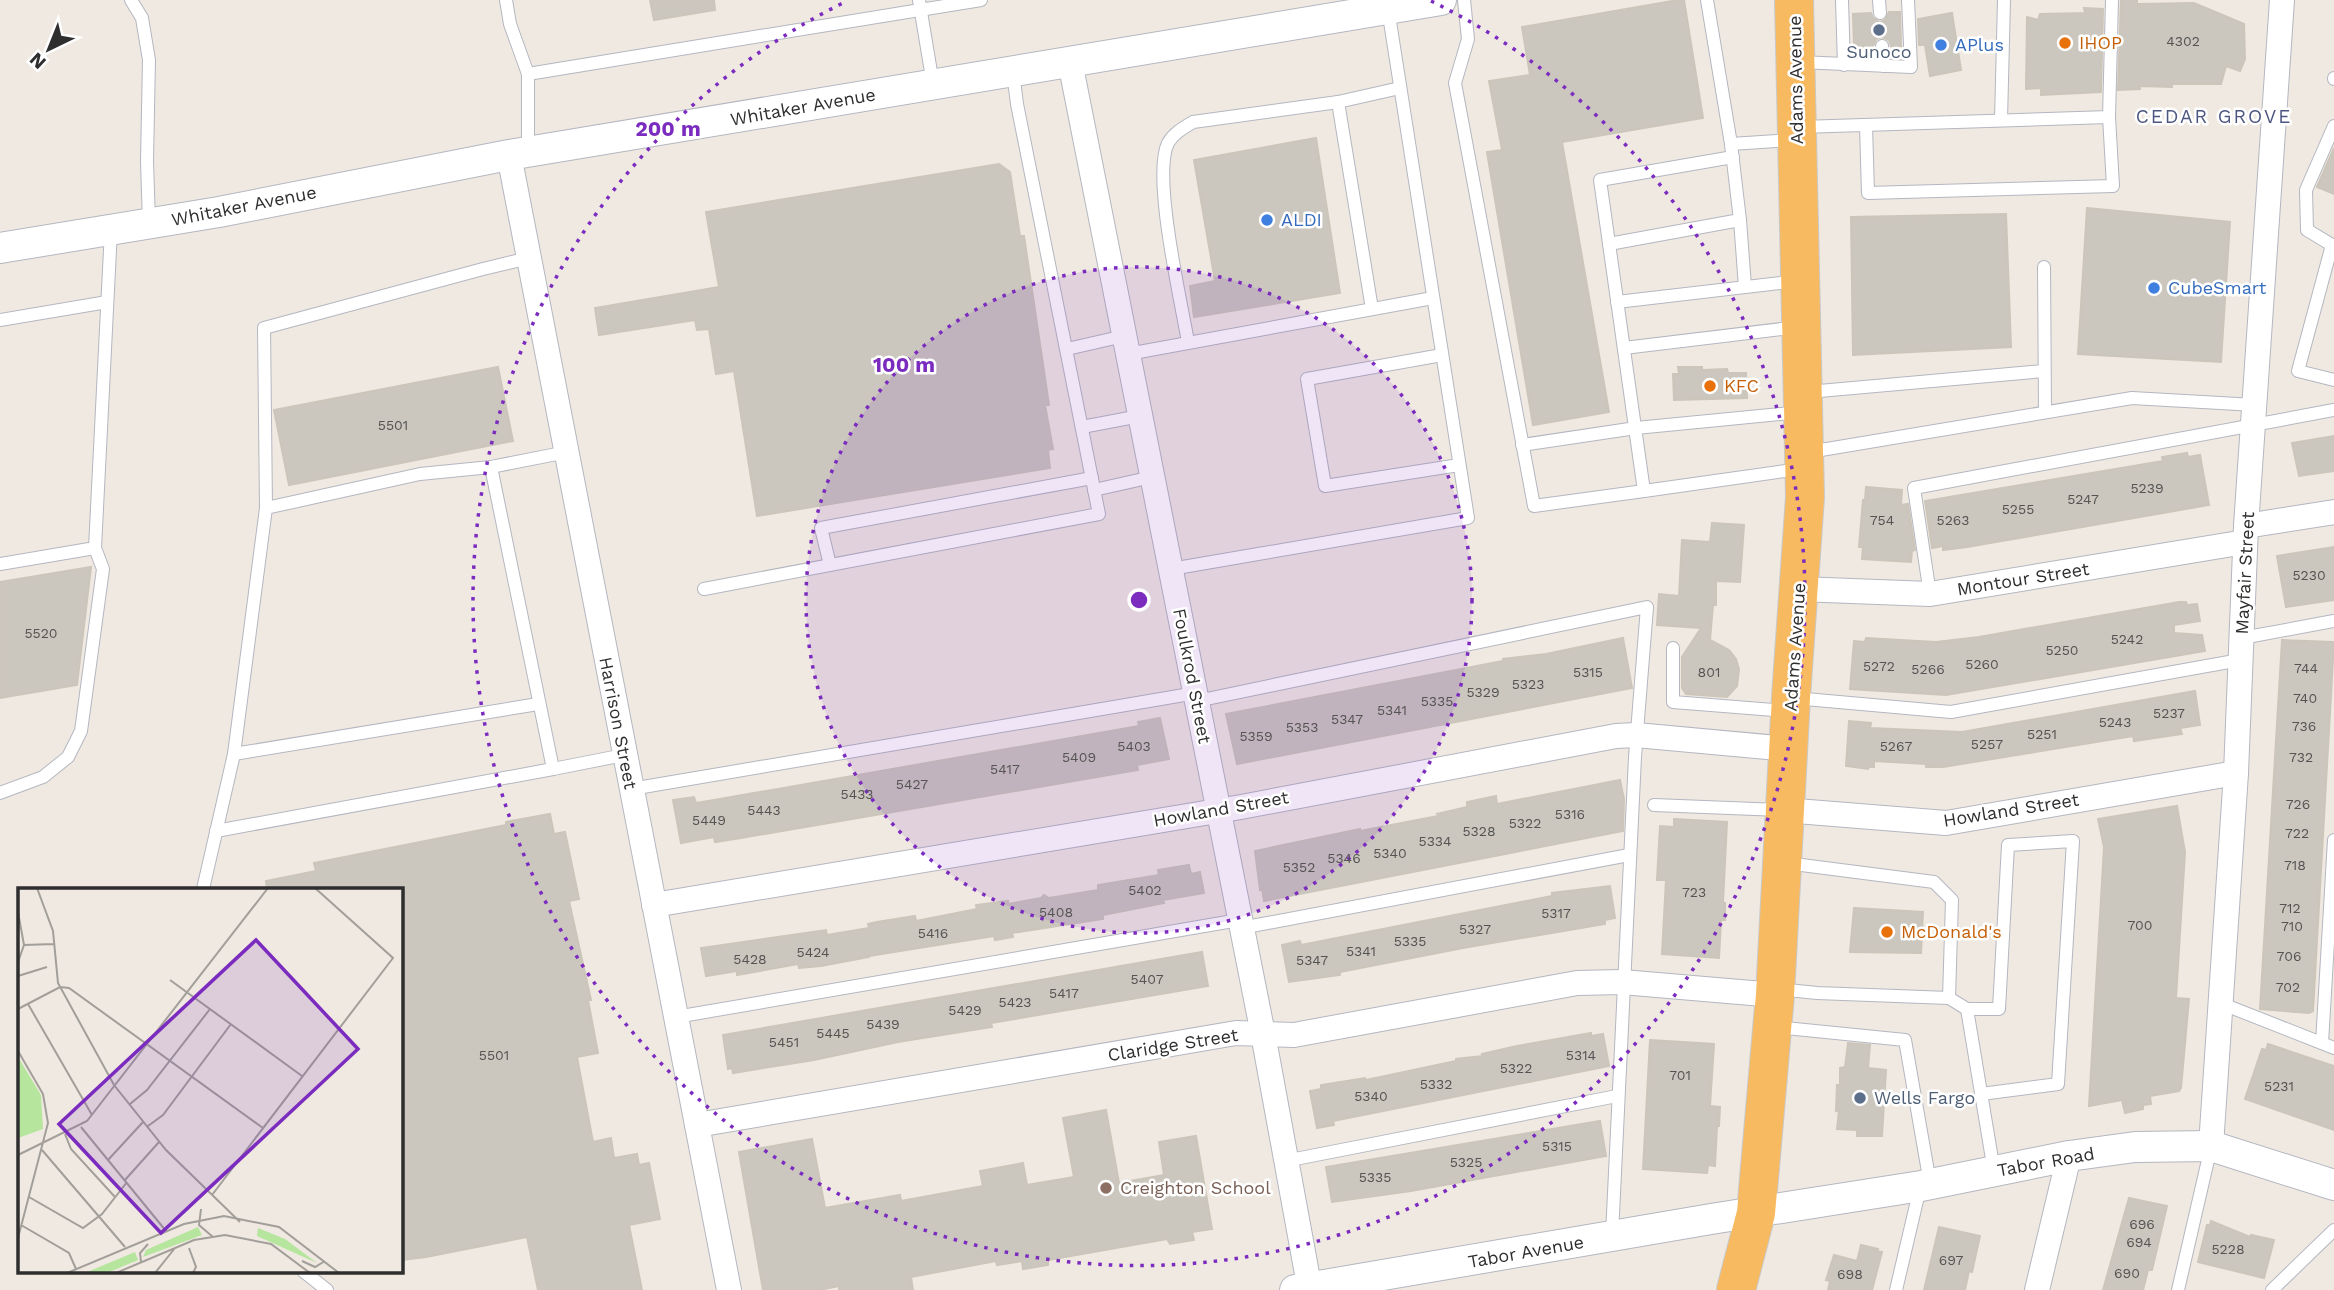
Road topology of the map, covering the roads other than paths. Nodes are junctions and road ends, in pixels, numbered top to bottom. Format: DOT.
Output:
graph roads {
  1 [pos="131,0"];
  2 [pos="506,0"];
  3 [pos="981,0"];
  4 [pos="1441,0"];
  5 [pos="1464,0"];
  6 [pos="1707,0"];
  7 [pos="1794,0"];
  8 [pos="1842,0"];
  9 [pos="1908,0"];
  10 [pos="2004,0"];
  11 [pos="2112,0"];
  12 [pos="2282,0"];
  13 [pos="920,5"];
  14 [pos="1392,5"];
  15 [pos="1882,46"];
  16 [pos="1070,62"];
  17 [pos="1796,62"];
  18 [pos="1844,65"];
  19 [pos="1884,66"];
  20 [pos="1013,72"];
  21 [pos="528,74"];
  22 [pos="933,85"];
  23 [pos="1399,88"];
  24 [pos="1338,102"];
  25 [pos="2109,117"];
  26 [pos="2001,120"];
  27 [pos="1866,125"];
  28 [pos="2334,126"];
  29 [pos="1798,134"];
  30 [pos="1732,151"];
  31 [pos="518,154"];
  32 [pos="1740,220"];
  33 [pos="149,223"];
  34 [pos="111,230"];
  35 [pos="1609,244"];
  36 [pos="0,248"];
  37 [pos="529,258"];
  38 [pos="2044,267"];
  39 [pos="1801,280"];
  40 [pos="1745,287"];
  41 [pos="1433,298"];
  42 [pos="107,302"];
  43 [pos="1618,302"];
  44 [pos="1372,309"];
  45 [pos="0,320"];
  46 [pos="1802,326"];
  47 [pos="1188,342"];
  48 [pos="1126,345"];
  49 [pos="1624,348"];
  50 [pos="1066,349"];
  51 [pos="1442,355"];
  52 [pos="2044,372"];
  53 [pos="2334,380"];
  54 [pos="1804,402"];
  55 [pos="2334,410"];
  56 [pos="2045,412"];
  57 [pos="2254,414"];
  58 [pos="1140,416"];
  59 [pos="1082,428"];
  60 [pos="1636,428"];
  61 [pos="1522,445"];
  62 [pos="567,452"];
  63 [pos="1805,460"];
  64 [pos="1459,465"];
  65 [pos="491,467"];
  66 [pos="1152,477"];
  67 [pos="1093,484"];
  68 [pos="1644,491"];
  69 [pos="266,508"];
  70 [pos="2334,512"];
  71 [pos="2246,534"];
  72 [pos="95,548"];
  73 [pos="0,564"];
  74 [pos="830,565"];
  75 [pos="1171,569"];
  76 [pos="704,589"];
  77 [pos="1799,589"];
  78 [pos="1930,594"];
  79 [pos="2334,621"];
  80 [pos="1673,648"];
  81 [pos="2241,649"];
  82 [pos="1196,697"];
  83 [pos="538,704"];
  84 [pos="1791,704"];
  85 [pos="1636,735"];
  86 [pos="1789,749"];
  87 [pos="234,754"];
  88 [pos="624,755"];
  89 [pos="553,769"];
  90 [pos="2236,773"];
  91 [pos="631,789"];
  92 [pos="0,793"];
  93 [pos="1654,805"];
  94 [pos="1218,810"];
  95 [pos="1784,810"];
  96 [pos="216,831"];
  97 [pos="2334,840"];
  98 [pos="1629,855"];
  99 [pos="1782,862"];
  100 [pos="203,888"];
  101 [pos="654,905"];
  102 [pos="1240,924"];
  103 [pos="1622,982"];
  104 [pos="1949,998"];
  105 [pos="1774,1003"];
  106 [pos="2220,1003"];
  107 [pos="1967,1009"];
  108 [pos="676,1017"];
  109 [pos="1263,1034"];
  110 [pos="2328,1045"];
  111 [pos="1981,1094"];
  112 [pos="1617,1096"];
  113 [pos="697,1125"];
  114 [pos="2211,1146"];
  115 [pos="2069,1156"];
  116 [pos="1285,1161"];
  117 [pos="1994,1171"];
  118 [pos="1926,1185"];
  119 [pos="2334,1185"];
  120 [pos="1756,1213"];
  121 [pos="2334,1230"];
  122 [pos="1612,1237"];
  123 [pos="304,1272"];
  124 [pos="1305,1289"];
  125 [pos="327,1290"];
  126 [pos="729,1290"];
  127 [pos="1736,1290"];
  128 [pos="1896,1290"];
  129 [pos="2037,1290"];
  130 [pos="2178,1290"];
  131 [pos="2272,1290"];
  1 -- 33 [label="lane"];
  2 -- 21 [label="lane"];
  3 -- 13 [label="lane"];
  4 -- 14 [label="street, Whitaker Avenue"];
  5 -- 61 [label="lane"];
  6 -- 30 [label="lane"];
  7 -- 17 [label="highway, Adams Avenue"];
  8 -- 18 [label="lane"];
  9 -- 19 [label="lane"];
  10 -- 26 [label="lane"];
  11 -- 25 [label="lane"];
  12 -- 57 [label="street, Mayfair Street"];
  13 -- 21 [label="lane"];
  13 -- 22 [label="lane"];
  14 -- 16 [label="street, Whitaker Avenue"];
  14 -- 23 [label="lane"];
  15 -- 19 [label="lane"];
  16 -- 20 [label="street, Whitaker Avenue"];
  16 -- 48 [label="street, Foulkrod Street"];
  17 -- 18 [label="lane"];
  17 -- 29 [label="highway, Adams Avenue"];
  18 -- 19 [label="lane"];
  20 -- 22 [label="street, Whitaker Avenue"];
  20 -- 50 [label="lane"];
  21 -- 31 [label="lane"];
  22 -- 31 [label="street, Whitaker Avenue"];
  23 -- 24 [label="lane"];
  23 -- 41 [label="lane"];
  24 -- 44 [label="lane"];
  24 -- 47 [label="lane"];
  25 -- 26 [label="lane"];
  25 -- 27 [label="lane"];
  26 -- 27 [label="lane"];
  27 -- 29 [label="lane"];
  28 -- 53 [label="lane"];
  29 -- 30 [label="lane"];
  29 -- 39 [label="highway, Adams Avenue"];
  30 -- 32 [label="lane"];
  30 -- 35 [label="lane"];
  31 -- 33 [label="street, Whitaker Avenue"];
  31 -- 37 [label="street, Harrison Street"];
  32 -- 35 [label="lane"];
  32 -- 40 [label="lane"];
  33 -- 34 [label="street, Whitaker Avenue"];
  34 -- 36 [label="street, Whitaker Avenue"];
  34 -- 42 [label="lane"];
  35 -- 43 [label="lane"];
  37 -- 62 [label="street, Harrison Street"];
  37 -- 69 [label="lane"];
  38 -- 52 [label="lane"];
  39 -- 40 [label="lane"];
  39 -- 46 [label="highway, Adams Avenue"];
  40 -- 43 [label="lane"];
  41 -- 44 [label="lane"];
  41 -- 51 [label="lane"];
  42 -- 45 [label="lane"];
  42 -- 72 [label="lane"];
  43 -- 49 [label="lane"];
  44 -- 47 [label="lane"];
  46 -- 49 [label="lane"];
  46 -- 54 [label="highway, Adams Avenue"];
  47 -- 48 [label="lane"];
  48 -- 50 [label="lane"];
  48 -- 58 [label="street, Foulkrod Street"];
  49 -- 60 [label="lane"];
  50 -- 59 [label="lane"];
  51 -- 64 [label="lane"];
  51 -- 64 [label="lane"];
  52 -- 54 [label="lane"];
  52 -- 56 [label="lane"];
  54 -- 60 [label="lane"];
  54 -- 63 [label="highway, Adams Avenue"];
  55 -- 57 [label="lane"];
  56 -- 57 [label="lane"];
  56 -- 63 [label="lane"];
  57 -- 71 [label="street, Mayfair Street"];
  57 -- 78 [label="lane"];
  58 -- 59 [label="lane"];
  58 -- 66 [label="street, Foulkrod Street"];
  59 -- 67 [label="lane"];
  60 -- 61 [label="lane"];
  60 -- 68 [label="lane"];
  61 -- 68 [label="lane"];
  62 -- 65 [label="lane"];
  62 -- 88 [label="street, Harrison Street"];
  63 -- 68 [label="lane"];
  63 -- 77 [label="highway, Adams Avenue"];
  64 -- 75 [label="lane"];
  65 -- 69 [label="lane"];
  65 -- 83 [label="lane"];
  66 -- 67 [label="lane"];
  66 -- 75 [label="street, Foulkrod Street"];
  67 -- 74 [label="lane"];
  67 -- 74 [label="lane"];
  69 -- 87 [label="lane"];
  70 -- 71 [label="street, Montour Street"];
  71 -- 78 [label="street, Montour Street"];
  71 -- 81 [label="street, Mayfair Street"];
  72 -- 73 [label="lane"];
  72 -- 92 [label="lane"];
  74 -- 76 [label="lane"];
  75 -- 82 [label="street, Foulkrod Street"];
  77 -- 78 [label="street, Montour Street"];
  77 -- 84 [label="highway, Adams Avenue"];
  79 -- 81 [label="lane"];
  80 -- 84 [label="lane"];
  81 -- 84 [label="lane"];
  81 -- 90 [label="street, Mayfair Street"];
  82 -- 85 [label="lane"];
  82 -- 91 [label="lane"];
  82 -- 94 [label="street, Foulkrod Street"];
  83 -- 87 [label="lane"];
  83 -- 89 [label="lane"];
  84 -- 86 [label="highway, Adams Avenue"];
  85 -- 86 [label="street, Howland Street"];
  85 -- 94 [label="street, Howland Street"];
  85 -- 98 [label="lane"];
  86 -- 95 [label="highway, Adams Avenue"];
  87 -- 96 [label="lane"];
  88 -- 89 [label="lane"];
  88 -- 91 [label="street, Harrison Street"];
  89 -- 96 [label="lane"];
  90 -- 95 [label="street, Howland Street"];
  90 -- 106 [label="street, Mayfair Street"];
  91 -- 101 [label="street, Harrison Street"];
  93 -- 95 [label="lane"];
  94 -- 101 [label="street, Howland Street"];
  94 -- 102 [label="street, Foulkrod Street"];
  95 -- 99 [label="highway, Adams Avenue"];
  96 -- 100 [label="lane"];
  97 -- 110 [label="lane"];
  98 -- 102 [label="lane"];
  98 -- 103 [label="lane"];
  99 -- 104 [label="lane"];
  99 -- 105 [label="highway, Adams Avenue"];
  101 -- 108 [label="street, Harrison Street"];
  102 -- 108 [label="lane"];
  102 -- 109 [label="street, Foulkrod Street"];
  103 -- 105 [label="street, Claridge Street"];
  103 -- 109 [label="street, Claridge Street"];
  103 -- 112 [label="lane"];
  104 -- 105 [label="lane"];
  104 -- 107 [label="lane"];
  105 -- 118 [label="lane"];
  105 -- 120 [label="highway, Adams Avenue"];
  106 -- 110 [label="lane"];
  106 -- 114 [label="street, Mayfair Street"];
  107 -- 111 [label="lane"];
  107 -- 111 [label="lane"];
  108 -- 113 [label="street, Harrison Street"];
  109 -- 113 [label="street, Claridge Street"];
  109 -- 116 [label="street, Foulkrod Street"];
  111 -- 117 [label="lane"];
  112 -- 116 [label="lane"];
  112 -- 122 [label="lane"];
  113 -- 126 [label="street, Harrison Street"];
  114 -- 115 [label="street, Tabor Road"];
  114 -- 119 [label="street, Tabor Road"];
  114 -- 130 [label="lane"];
  115 -- 117 [label="street, Tabor Road"];
  115 -- 129 [label="street"];
  116 -- 124 [label="street, Foulkrod Street"];
  117 -- 118 [label="street, Tabor Road"];
  118 -- 120 [label="street, Tabor Road"];
  118 -- 128 [label="lane"];
  120 -- 122 [label="street, Tabor Avenue"];
  120 -- 127 [label="highway, Adams Avenue"];
  121 -- 131 [label="lane"];
  122 -- 124 [label="street, Tabor Avenue"];
  123 -- 125 [label="lane"];
}
